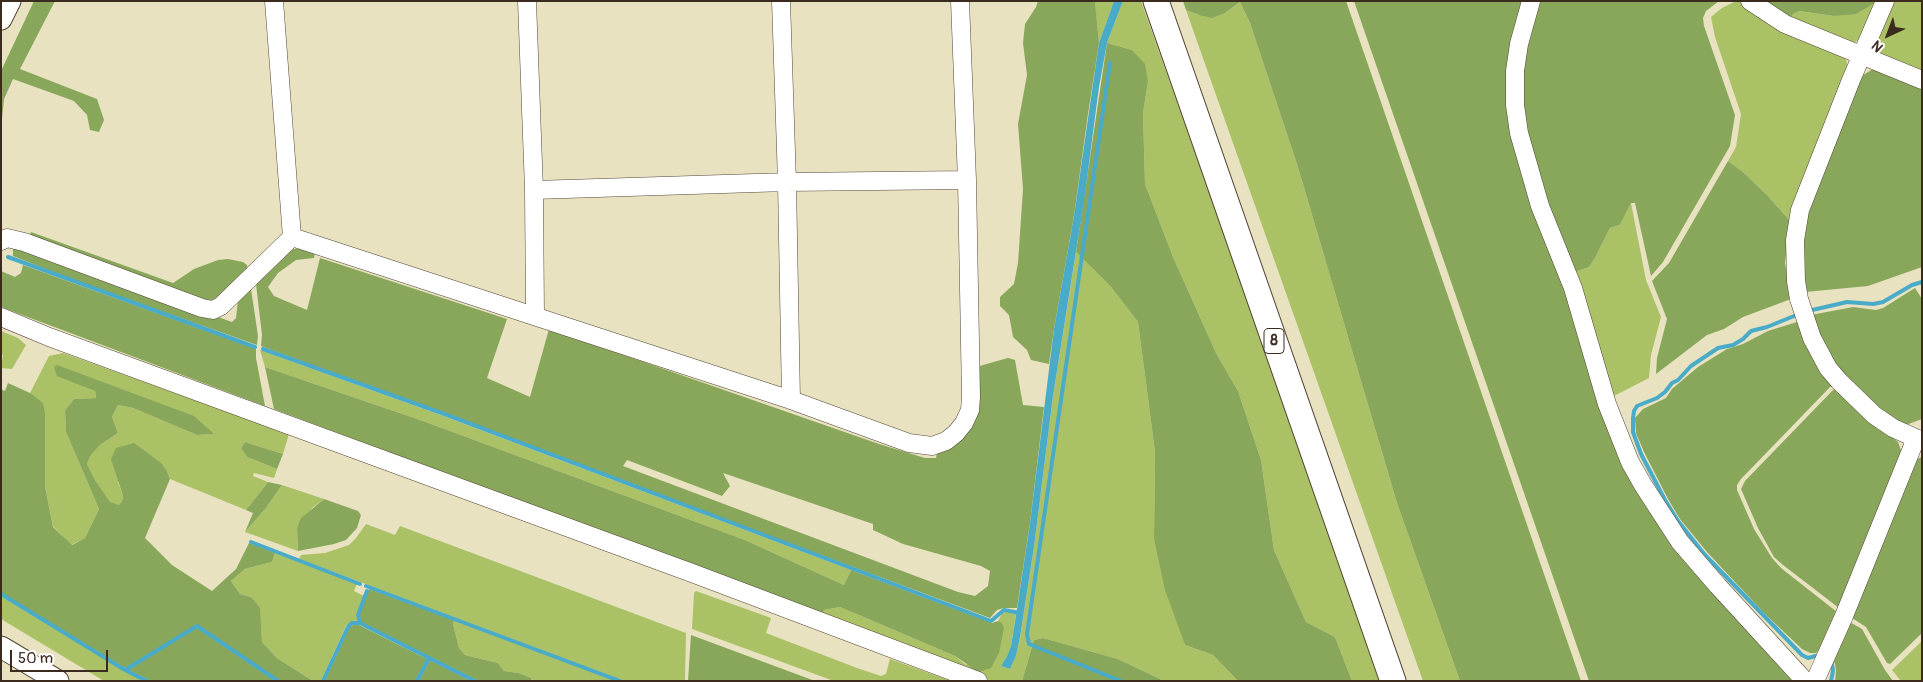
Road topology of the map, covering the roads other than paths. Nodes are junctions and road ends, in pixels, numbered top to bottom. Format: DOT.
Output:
graph roads {
  1 [pos="10,1"];
  2 [pos="274,1"];
  3 [pos="527,1"];
  4 [pos="781,1"];
  5 [pos="960,1"];
  6 [pos="1156,1"];
  7 [pos="1172,1"];
  8 [pos="1530,1"];
  9 [pos="1750,1"];
  10 [pos="1885,1"];
  11 [pos="1,19"];
  12 [pos="1862,55"];
  13 [pos="1922,80"];
  14 [pos="967,180"];
  15 [pos="787,182"];
  16 [pos="534,190"];
  17 [pos="292,237"];
  18 [pos="1,241"];
  19 [pos="535,316"];
  20 [pos="1,317"];
  21 [pos="791,400"];
  22 [pos="1919,439"];
  23 [pos="1,647"];
  24 [pos="1821,667"];
  25 [pos="58,681"];
  26 [pos="978,681"];
  27 [pos="1393,681"];
  28 [pos="1408,681"];
  29 [pos="1805,681"];
  1 -- 11 [label="main road"];
  2 -- 17 [label="street"];
  3 -- 16 [label="street"];
  4 -- 15 [label="street"];
  5 -- 14 [label="street"];
  6 -- 27 [label="highway, 8"];
  7 -- 28 [label="highway, 8"];
  8 -- 29 [label="street"];
  9 -- 12 [label="street"];
  10 -- 12 [label="street"];
  12 -- 13 [label="street"];
  12 -- 22 [label="street"];
  14 -- 15 [label="street"];
  14 -- 21 [label="street"];
  15 -- 16 [label="street"];
  15 -- 21 [label="street"];
  16 -- 19 [label="street"];
  17 -- 18 [label="street"];
  17 -- 19 [label="street"];
  19 -- 21 [label="street"];
  20 -- 26 [label="street"];
  22 -- 24 [label="street"];
  23 -- 25 [label="main road"];
}
